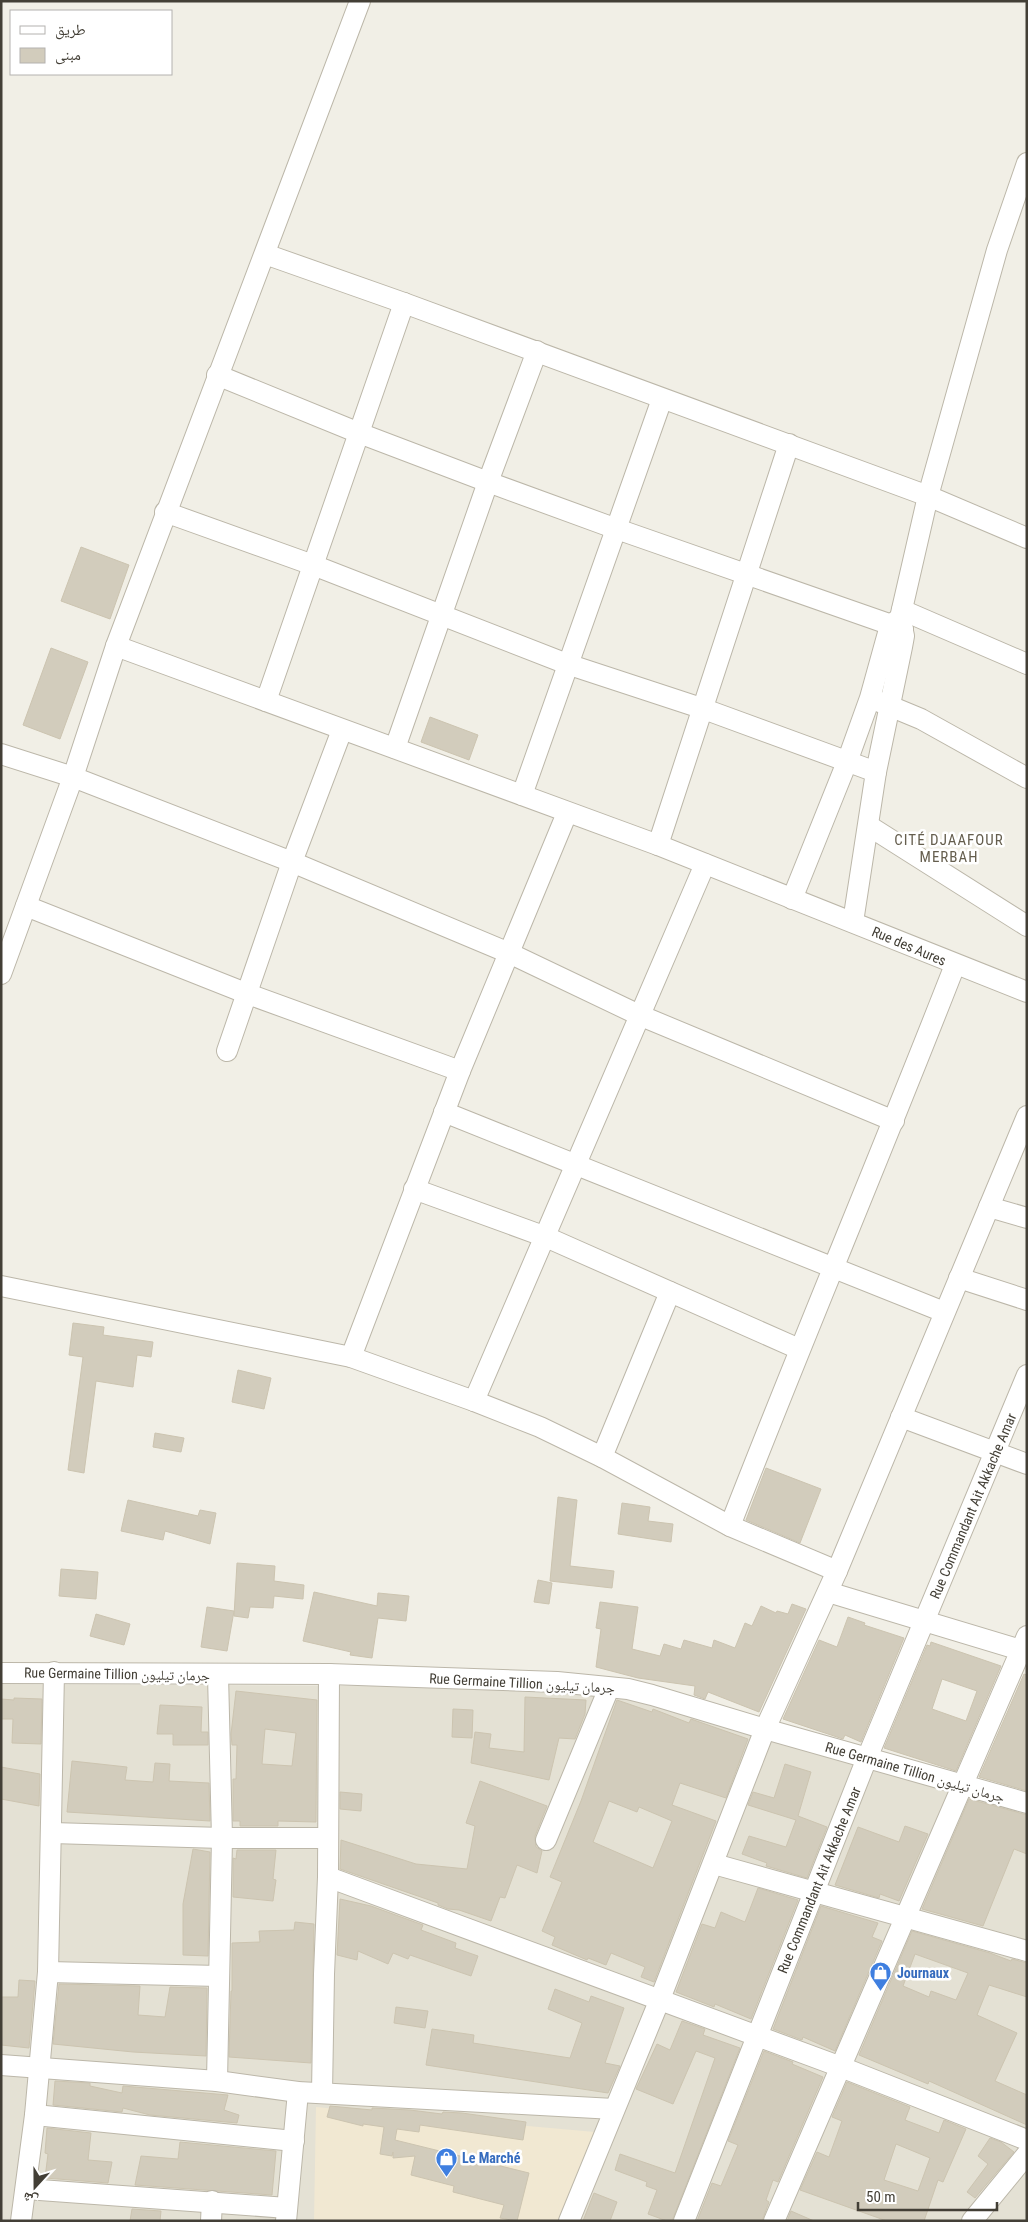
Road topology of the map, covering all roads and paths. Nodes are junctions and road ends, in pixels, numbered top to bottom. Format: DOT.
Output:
graph roads {
  1 [pos="360,1"];
  2 [pos="1027,163"];
  3 [pos="265,254"];
  4 [pos="404,302"];
  5 [pos="537,351"];
  6 [pos="217,375"];
  7 [pos="662,399"];
  8 [pos="359,433"];
  9 [pos="789,444"];
  10 [pos="488,482"];
  11 [pos="928,496"];
  12 [pos="165,512"];
  13 [pos="614,528"];
  14 [pos="1027,538"];
  15 [pos="313,565"];
  16 [pos="747,573"];
  17 [pos="441,617"];
  18 [pos="899,620"];
  19 [pos="116,646"];
  20 [pos="567,664"];
  21 [pos="1027,664"];
  22 [pos="870,698"];
  23 [pos="266,701"];
  24 [pos="891,707"];
  25 [pos="704,709"];
  26 [pos="342,730"];
  27 [pos="395,748"];
  28 [pos="1,754"];
  29 [pos="847,762"];
  30 [pos="876,772"];
  31 [pos="73,777"];
  32 [pos="1027,778"];
  33 [pos="522,795"];
  34 [pos="567,813"];
  35 [pos="869,826"];
  36 [pos="658,845"];
  37 [pos="292,862"];
  38 [pos="705,864"];
  39 [pos="792,899"];
  40 [pos="26,906"];
  41 [pos="853,922"];
  42 [pos="1027,926"];
  43 [pos="509,953"];
  44 [pos="955,964"];
  45 [pos="1,974"];
  46 [pos="1027,992"];
  47 [pos="248,994"];
  48 [pos="640,1015"];
  49 [pos="227,1051"];
  50 [pos="460,1071"];
  51 [pos="444,1112"];
  52 [pos="1027,1116"];
  53 [pos="894,1122"];
  54 [pos="576,1164"];
  55 [pos="414,1190"];
  56 [pos="989,1207"];
  57 [pos="1027,1218"];
  58 [pos="546,1237"];
  59 [pos="832,1269"];
  60 [pos="959,1278"];
  61 [pos="1,1286"];
  62 [pos="670,1292"];
  63 [pos="1027,1300"];
  64 [pos="944,1312"];
  65 [pos="799,1349"];
  66 [pos="351,1357"];
  67 [pos="1027,1375"];
  68 [pos="474,1401"];
  69 [pos="901,1417"];
  70 [pos="995,1453"];
  71 [pos="602,1457"];
  72 [pos="1027,1464"];
  73 [pos="730,1526"];
  74 [pos="837,1572"];
  75 [pos="828,1592"];
  76 [pos="924,1621"];
  77 [pos="1025,1646"];
  78 [pos="54,1672"];
  79 [pos="1,1673"];
  80 [pos="329,1674"];
  81 [pos="218,1675"];
  82 [pos="609,1688"];
  83 [pos="765,1729"];
  84 [pos="867,1758"];
  85 [pos="963,1786"];
  86 [pos="1027,1803"];
  87 [pos="52,1833"];
  88 [pos="222,1838"];
  89 [pos="328,1838"];
  90 [pos="546,1840"];
  91 [pos="714,1864"];
  92 [pos="328,1877"];
  93 [pos="815,1892"];
  94 [pos="906,1917"];
  95 [pos="1027,1951"];
  96 [pos="48,1972"];
  97 [pos="219,1976"];
  98 [pos="660,1999"];
  99 [pos="757,2036"];
  100 [pos="1,2065"];
  101 [pos="842,2067"];
  102 [pos="40,2068"];
  103 [pos="217,2081"];
  104 [pos="298,2092"];
  105 [pos="322,2093"];
  106 [pos="614,2109"];
  107 [pos="36,2115"];
  108 [pos="1027,2140"];
  109 [pos="294,2141"];
  110 [pos="1027,2154"];
  111 [pos="26,2189"];
  112 [pos="212,2201"];
  113 [pos="287,2214"];
  114 [pos="21,2221"];
  115 [pos="211,2221"];
  116 [pos="569,2221"];
  117 [pos="684,2221"];
  118 [pos="774,2221"];
  119 [pos="972,2221"];
  1 -- 3 [label="street"];
  2 -- 11 [label="street"];
  3 -- 4 [label="street"];
  3 -- 6 [label="street"];
  4 -- 5 [label="street"];
  4 -- 8 [label="street"];
  5 -- 7 [label="street"];
  5 -- 10 [label="street"];
  6 -- 8 [label="street"];
  6 -- 12 [label="street"];
  7 -- 9 [label="street"];
  7 -- 13 [label="street"];
  8 -- 10 [label="street"];
  8 -- 15 [label="street"];
  9 -- 11 [label="street"];
  9 -- 16 [label="street"];
  10 -- 13 [label="street"];
  10 -- 17 [label="street"];
  11 -- 14 [label="street"];
  11 -- 18 [label="street"];
  12 -- 15 [label="street"];
  12 -- 19 [label="street"];
  13 -- 16 [label="street"];
  13 -- 20 [label="street"];
  15 -- 17 [label="street"];
  15 -- 23 [label="street"];
  16 -- 18 [label="street"];
  16 -- 25 [label="street"];
  17 -- 20 [label="street"];
  17 -- 27 [label="street"];
  18 -- 21 [label="street"];
  18 -- 22 [label="street"];
  18 -- 24 [label="street"];
  19 -- 23 [label="street, Rue des Aures"];
  19 -- 31 [label="street"];
  20 -- 25 [label="street"];
  20 -- 33 [label="street"];
  22 -- 24 [label="street"];
  22 -- 29 [label="street"];
  23 -- 26 [label="street, Rue des Aures"];
  24 -- 30 [label="street"];
  24 -- 32 [label="street"];
  25 -- 29 [label="street"];
  25 -- 36 [label="street"];
  26 -- 27 [label="street, Rue des Aures"];
  26 -- 37 [label="street"];
  27 -- 33 [label="street, Rue des Aures"];
  28 -- 31 [label="street"];
  29 -- 30 [label="street"];
  29 -- 39 [label="street"];
  30 -- 35 [label="street"];
  31 -- 37 [label="street"];
  31 -- 40 [label="street"];
  33 -- 34 [label="street, Rue des Aures"];
  34 -- 36 [label="street, Rue des Aures"];
  34 -- 43 [label="street"];
  35 -- 41 [label="street"];
  35 -- 42 [label="street"];
  36 -- 38 [label="street, Rue des Aures"];
  37 -- 43 [label="street"];
  37 -- 47 [label="street"];
  38 -- 39 [label="street, Rue des Aures"];
  38 -- 48 [label="street"];
  39 -- 41 [label="street, Rue des Aures"];
  40 -- 45 [label="street"];
  40 -- 47 [label="street"];
  41 -- 44 [label="street, Rue des Aures"];
  43 -- 48 [label="street"];
  43 -- 50 [label="street"];
  44 -- 46 [label="street, Rue des Aures"];
  44 -- 53 [label="street"];
  47 -- 49 [label="street"];
  47 -- 50 [label="street"];
  48 -- 53 [label="street"];
  48 -- 54 [label="street"];
  50 -- 51 [label="street"];
  51 -- 54 [label="street"];
  51 -- 55 [label="street"];
  52 -- 56 [label="street"];
  53 -- 59 [label="street"];
  54 -- 58 [label="street"];
  54 -- 59 [label="street"];
  55 -- 58 [label="street"];
  55 -- 66 [label="street"];
  56 -- 57 [label="street"];
  56 -- 60 [label="street"];
  58 -- 62 [label="street"];
  58 -- 68 [label="street"];
  59 -- 64 [label="street"];
  59 -- 65 [label="street"];
  60 -- 63 [label="street"];
  60 -- 64 [label="street"];
  61 -- 66 [label="street"];
  62 -- 65 [label="street"];
  62 -- 71 [label="street"];
  64 -- 69 [label="street"];
  65 -- 73 [label="street"];
  66 -- 68 [label="street"];
  67 -- 70 [label="street, Rue Commandant Ait Akkache Amar"];
  68 -- 71 [label="street"];
  69 -- 70 [label="street"];
  69 -- 74 [label="street"];
  70 -- 72 [label="street"];
  70 -- 76 [label="street, Rue Commandant Ait Akkache Amar"];
  71 -- 73 [label="street"];
  73 -- 74 [label="street"];
  74 -- 75 [label="street"];
  75 -- 76 [label="street"];
  75 -- 83 [label="street"];
  76 -- 77 [label="street"];
  76 -- 84 [label="street, Rue Commandant Ait Akkache Amar"];
  77 -- 85 [label="street"];
  78 -- 79 [label="street, Rue Germaine Tillion جرمان تيليون"];
  78 -- 81 [label="street, Rue Germaine Tillion جرمان تيليون"];
  78 -- 87 [label="street"];
  80 -- 81 [label="street, Rue Germaine Tillion جرمان تيليون"];
  80 -- 82 [label="street, Rue Germaine Tillion جرمان تيليون"];
  80 -- 89 [label="street"];
  81 -- 88 [label="street"];
  82 -- 83 [label="street, Rue Germaine Tillion جرمان تيليون"];
  82 -- 90 [label="street"];
  83 -- 84 [label="street, Rue Germaine Tillion جرمان تيليون"];
  83 -- 91 [label="street"];
  84 -- 85 [label="street, Rue Germaine Tillion جرمان تيليون"];
  84 -- 93 [label="street, Rue Commandant Ait Akkache Amar"];
  85 -- 86 [label="street, Rue Germaine Tillion جرمان تيليون"];
  85 -- 94 [label="street"];
  87 -- 88 [label="street"];
  87 -- 96 [label="street"];
  88 -- 89 [label="street"];
  88 -- 97 [label="street"];
  89 -- 92 [label="street"];
  91 -- 93 [label="street"];
  91 -- 98 [label="street"];
  92 -- 98 [label="street"];
  92 -- 105 [label="street"];
  93 -- 94 [label="street"];
  93 -- 99 [label="street, Rue Commandant Ait Akkache Amar"];
  94 -- 95 [label="street"];
  94 -- 101 [label="street"];
  96 -- 97 [label="street"];
  96 -- 102 [label="street"];
  97 -- 103 [label="street"];
  98 -- 99 [label="street"];
  98 -- 106 [label="street"];
  99 -- 101 [label="street"];
  99 -- 117 [label="street, Rue Commandant Ait Akkache Amar"];
  100 -- 102 [label="street"];
  101 -- 108 [label="street"];
  101 -- 118 [label="street"];
  102 -- 103 [label="street"];
  102 -- 107 [label="street"];
  103 -- 104 [label="street"];
  104 -- 105 [label="street"];
  104 -- 109 [label="street"];
  105 -- 106 [label="street"];
  106 -- 116 [label="street"];
  107 -- 109 [label="street"];
  107 -- 111 [label="street"];
  109 -- 113 [label="street"];
  110 -- 119 [label="street"];
  111 -- 112 [label="street"];
  111 -- 114 [label="street"];
  112 -- 113 [label="street"];
  112 -- 115 [label="street"];
}
